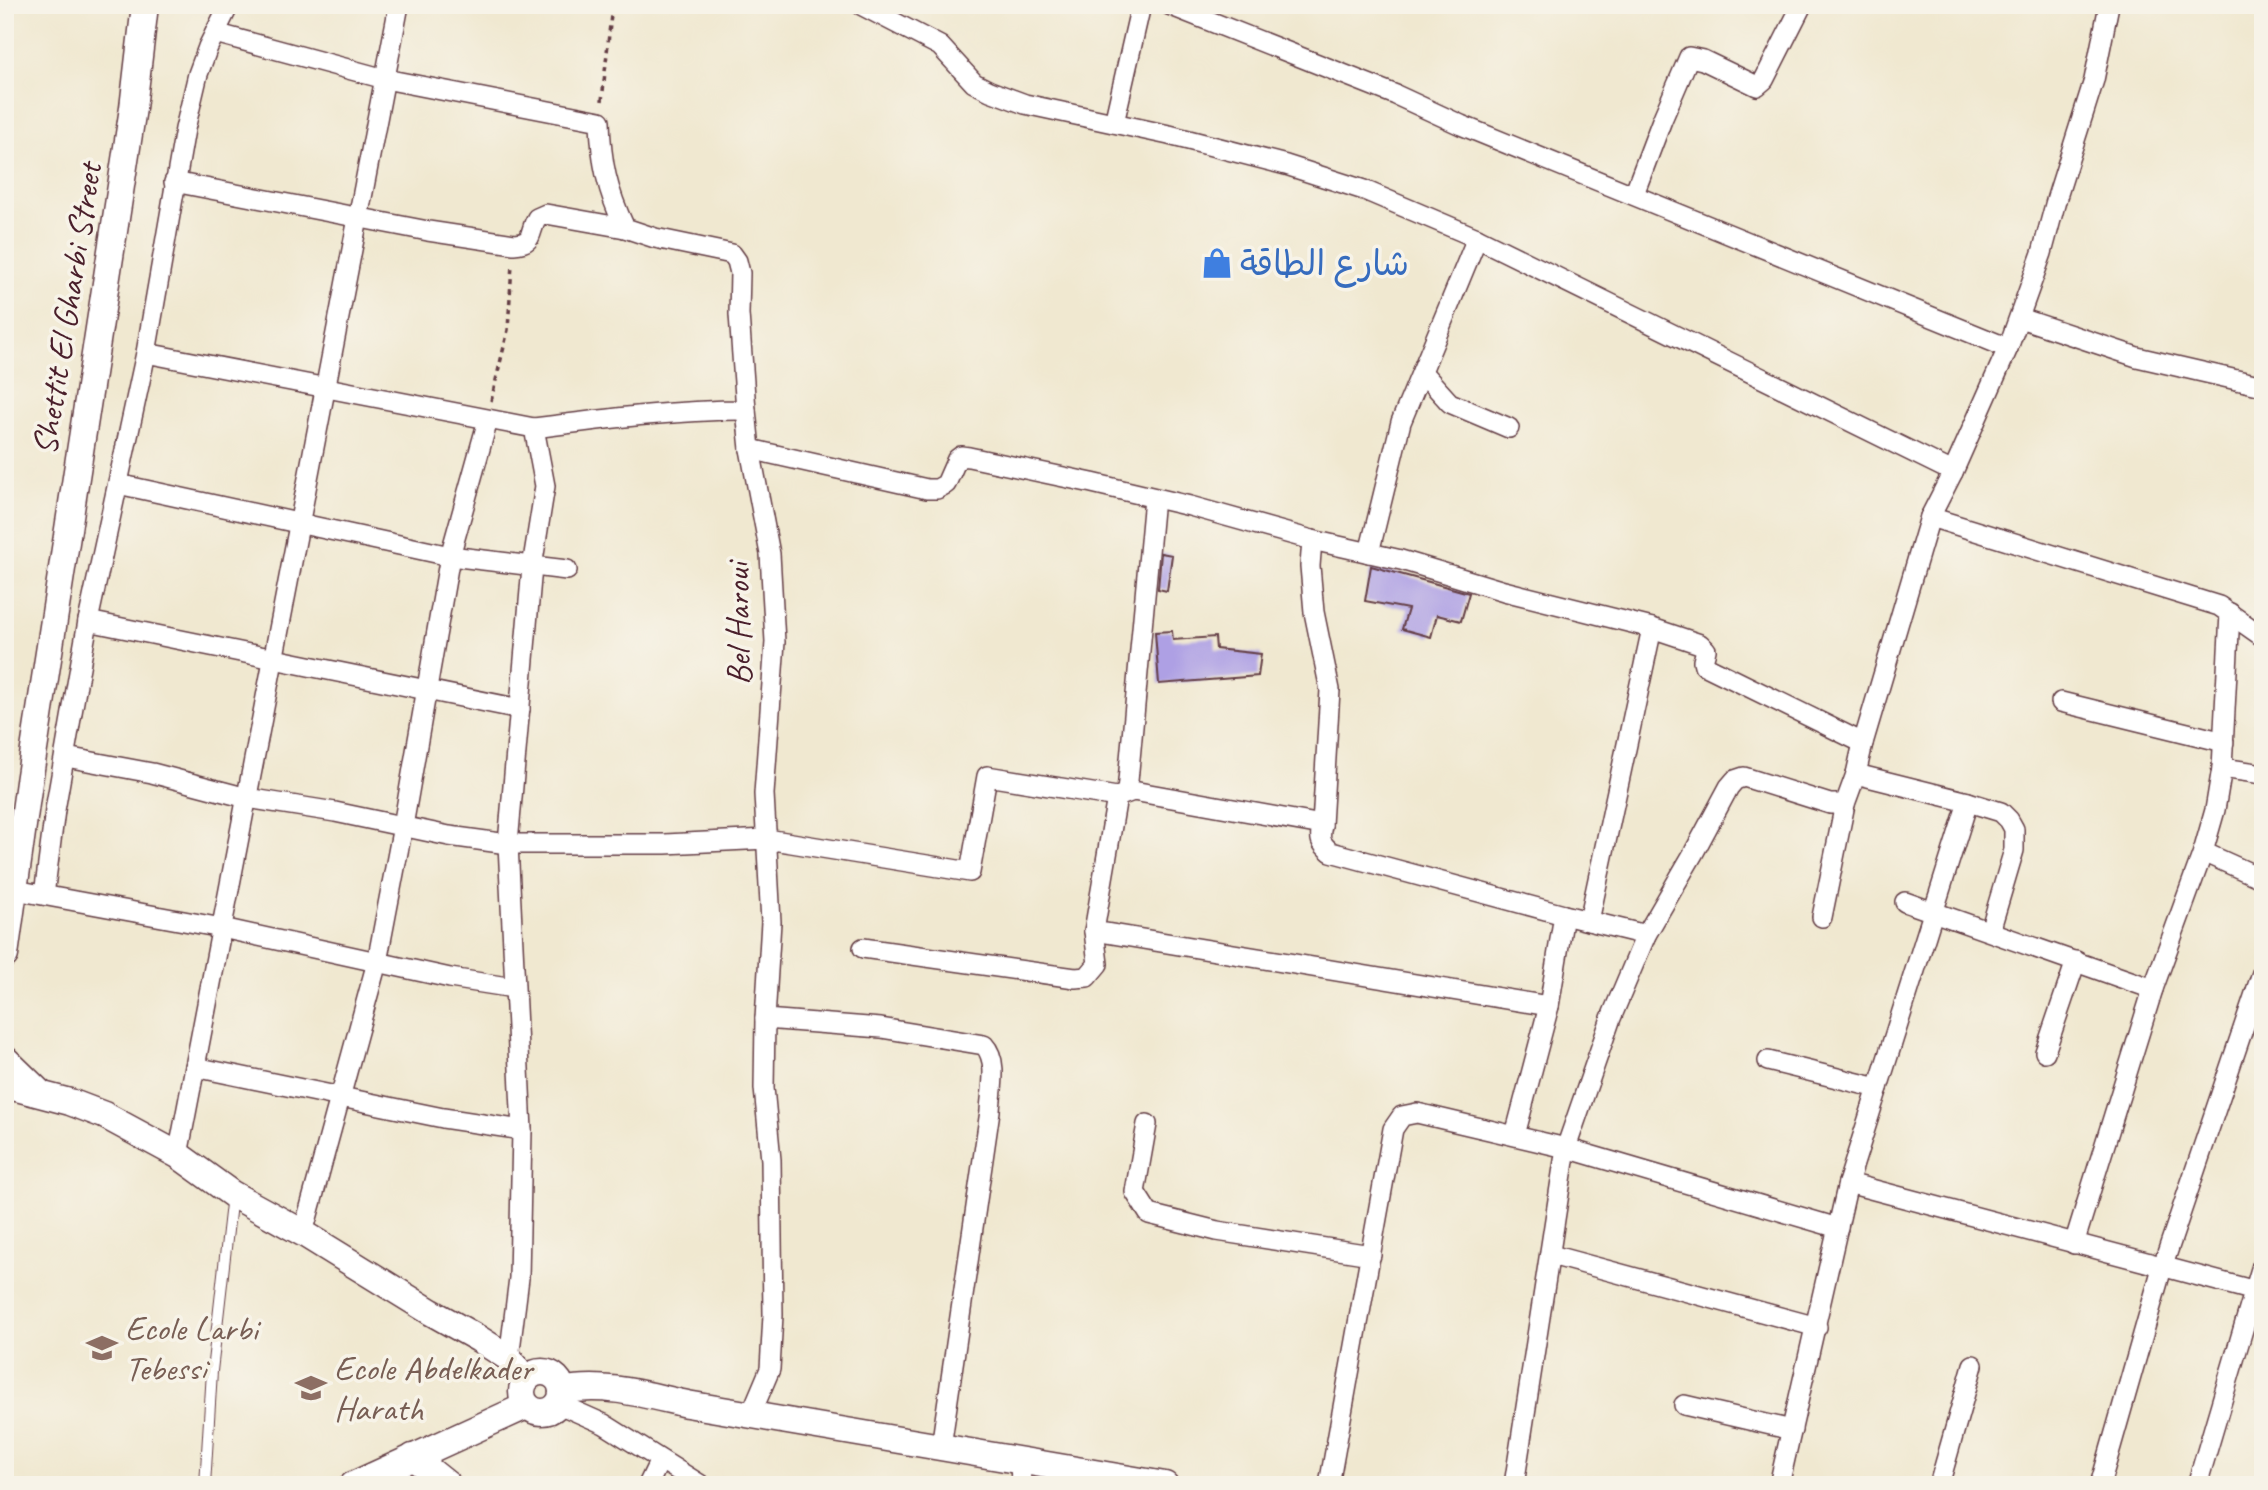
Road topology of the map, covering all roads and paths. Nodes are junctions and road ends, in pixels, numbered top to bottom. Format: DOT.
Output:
graph roads {
  1 [pos="145,5"];
  2 [pos="229,5"];
  3 [pos="399,5"];
  4 [pos="612,5"];
  5 [pos="861,5"];
  6 [pos="1141,5"];
  7 [pos="1169,5"];
  8 [pos="1802,5"];
  9 [pos="2109,5"];
  10 [pos="215,33"];
  11 [pos="385,79"];
  12 [pos="600,121"];
  13 [pos="1114,123"];
  14 [pos="174,182"];
  15 [pos="1634,194"];
  16 [pos="358,218"];
  17 [pos="625,228"];
  18 [pos="1477,238"];
  19 [pos="514,244"];
  20 [pos="2020,318"];
  21 [pos="2008,348"];
  22 [pos="146,353"];
  23 [pos="1422,372"];
  24 [pos="2263,386"];
  25 [pos="326,387"];
  26 [pos="746,410"];
  27 [pos="488,420"];
  28 [pos="534,428"];
  29 [pos="1509,428"];
  30 [pos="750,449"];
  31 [pos="1953,472"];
  32 [pos="118,484"];
  33 [pos="1154,498"];
  34 [pos="1930,517"];
  35 [pos="300,523"];
  36 [pos="1312,540"];
  37 [pos="1369,553"];
  38 [pos="450,556"];
  39 [pos="532,567"];
  40 [pos="567,570"];
  41 [pos="2230,612"];
  42 [pos="88,621"];
  43 [pos="1652,628"];
  44 [pos="2263,637"];
  45 [pos="274,659"];
  46 [pos="427,690"];
  47 [pos="2061,702"];
  48 [pos="520,709"];
  49 [pos="2224,742"];
  50 [pos="1863,743"];
  51 [pos="66,757"];
  52 [pos="2222,768"];
  53 [pos="1856,774"];
  54 [pos="2263,774"];
  55 [pos="1122,795"];
  56 [pos="247,798"];
  57 [pos="1968,803"];
  58 [pos="1845,804"];
  59 [pos="1322,825"];
  60 [pos="403,826"];
  61 [pos="767,839"];
  62 [pos="508,844"];
  63 [pos="2203,852"];
  64 [pos="2263,879"];
  65 [pos="15,890"];
  66 [pos="44,895"];
  67 [pos="1905,902"];
  68 [pos="1933,911"];
  69 [pos="1564,915"];
  70 [pos="1822,917"];
  71 [pos="1589,921"];
  72 [pos="222,928"];
  73 [pos="1990,931"];
  74 [pos="1094,932"];
  75 [pos="1646,935"];
  76 [pos="863,948"];
  77 [pos="5,956"];
  78 [pos="2076,961"];
  79 [pos="377,962"];
  80 [pos="2263,970"];
  81 [pos="514,988"];
  82 [pos="2153,989"];
  83 [pos="1549,1006"];
  84 [pos="765,1019"];
  85 [pos="2045,1052"];
  86 [pos="5,1059"];
  87 [pos="1768,1060"];
  88 [pos="195,1067"];
  89 [pos="5,1085"];
  90 [pos="1878,1088"];
  91 [pos="40,1095"];
  92 [pos="341,1098"];
  93 [pos="5,1100"];
  94 [pos="1147,1124"];
  95 [pos="522,1129"];
  96 [pos="1515,1135"];
  97 [pos="1566,1148"];
  98 [pos="178,1155"];
  99 [pos="1848,1183"];
  100 [pos="232,1194"];
  101 [pos="1838,1228"];
  102 [pos="303,1233"];
  103 [pos="2074,1244"];
  104 [pos="1371,1255"];
  105 [pos="1551,1255"];
  106 [pos="2263,1262"];
  107 [pos="2162,1268"];
  108 [pos="2258,1292"];
  109 [pos="1816,1327"];
  110 [pos="509,1358"];
  111 [pos="1973,1365"];
  112 [pos="525,1393"];
  113 [pos="560,1397"];
  114 [pos="1684,1405"];
  115 [pos="751,1414"];
  116 [pos="1792,1430"];
  117 [pos="941,1447"];
  118 [pos="413,1457"];
  119 [pos="660,1460"];
  120 [pos="1020,1472"];
  121 [pos="205,1485"];
  122 [pos="353,1485"];
  123 [pos="448,1485"];
  124 [pos="648,1485"];
  125 [pos="701,1485"];
  126 [pos="1165,1485"];
  127 [pos="1329,1485"];
  128 [pos="1514,1485"];
  129 [pos="1779,1485"];
  130 [pos="1940,1485"];
  131 [pos="2100,1485"];
  132 [pos="2197,1485"];
  1 -- 65 [label="street, Shettit El Gharbi Street"];
  2 -- 10 [label="street"];
  3 -- 11 [label="street"];
  4 -- 12 [label="path"];
  5 -- 13 [label="street"];
  6 -- 13 [label="street"];
  7 -- 15 [label="street"];
  8 -- 15 [label="street"];
  9 -- 20 [label="street"];
  10 -- 11 [label="street"];
  10 -- 14 [label="street"];
  11 -- 12 [label="street"];
  11 -- 16 [label="street"];
  12 -- 17 [label="street"];
  13 -- 18 [label="street"];
  14 -- 16 [label="street"];
  14 -- 22 [label="street"];
  15 -- 21 [label="street"];
  16 -- 19 [label="street"];
  16 -- 25 [label="street"];
  17 -- 19 [label="street, Bel Haroui"];
  17 -- 26 [label="street, Bel Haroui"];
  18 -- 23 [label="street"];
  18 -- 31 [label="street"];
  19 -- 27 [label="path"];
  20 -- 21 [label="street"];
  20 -- 24 [label="street"];
  21 -- 31 [label="street"];
  22 -- 25 [label="street"];
  22 -- 32 [label="street"];
  23 -- 29 [label="street"];
  23 -- 37 [label="street"];
  25 -- 27 [label="street"];
  25 -- 35 [label="street"];
  26 -- 28 [label="street"];
  26 -- 30 [label="street, Bel Haroui"];
  27 -- 28 [label="street"];
  27 -- 38 [label="street"];
  28 -- 39 [label="street"];
  30 -- 33 [label="street"];
  30 -- 61 [label="street, Bel Haroui"];
  31 -- 34 [label="street"];
  32 -- 35 [label="street"];
  32 -- 42 [label="street"];
  33 -- 36 [label="street"];
  33 -- 55 [label="street"];
  34 -- 41 [label="street"];
  34 -- 50 [label="street"];
  35 -- 38 [label="street"];
  35 -- 45 [label="street"];
  36 -- 37 [label="street"];
  36 -- 59 [label="street"];
  37 -- 43 [label="street"];
  38 -- 39 [label="street"];
  38 -- 46 [label="street"];
  39 -- 40 [label="street"];
  39 -- 48 [label="street"];
  41 -- 44 [label="street"];
  41 -- 49 [label="street"];
  42 -- 45 [label="street"];
  42 -- 51 [label="street"];
  43 -- 50 [label="street"];
  43 -- 71 [label="street"];
  45 -- 46 [label="street"];
  45 -- 56 [label="street"];
  46 -- 48 [label="street"];
  46 -- 60 [label="street"];
  47 -- 49 [label="street"];
  48 -- 62 [label="street"];
  49 -- 52 [label="street"];
  50 -- 53 [label="street"];
  51 -- 56 [label="street"];
  51 -- 66 [label="street"];
  52 -- 54 [label="street"];
  52 -- 63 [label="street"];
  53 -- 57 [label="street"];
  53 -- 58 [label="street"];
  55 -- 59 [label="street"];
  55 -- 61 [label="street"];
  55 -- 74 [label="street"];
  56 -- 60 [label="street"];
  56 -- 72 [label="street"];
  57 -- 68 [label="street"];
  57 -- 73 [label="street"];
  58 -- 70 [label="street"];
  58 -- 75 [label="street"];
  59 -- 69 [label="street"];
  60 -- 62 [label="street"];
  60 -- 79 [label="street"];
  61 -- 62 [label="street"];
  61 -- 84 [label="street, Bel Haroui"];
  62 -- 81 [label="street"];
  63 -- 64 [label="street"];
  63 -- 82 [label="street"];
  65 -- 66 [label="street"];
  65 -- 77 [label="street, Shettit El Gharbi Street"];
  66 -- 72 [label="street"];
  67 -- 68 [label="street"];
  68 -- 73 [label="street"];
  68 -- 90 [label="street"];
  69 -- 71 [label="street"];
  69 -- 83 [label="street"];
  71 -- 75 [label="street"];
  72 -- 79 [label="street"];
  72 -- 88 [label="street"];
  73 -- 78 [label="street"];
  74 -- 76 [label="street"];
  74 -- 83 [label="street"];
  75 -- 97 [label="street"];
  78 -- 82 [label="street"];
  78 -- 85 [label="street"];
  79 -- 81 [label="street"];
  79 -- 92 [label="street"];
  80 -- 107 [label="street"];
  81 -- 95 [label="street"];
  82 -- 103 [label="street"];
  83 -- 96 [label="street"];
  84 -- 115 [label="street, Bel Haroui"];
  84 -- 117 [label="street"];
  86 -- 91 [label="street"];
  87 -- 90 [label="street"];
  88 -- 92 [label="street"];
  88 -- 98 [label="street"];
  89 -- 91 [label="street"];
  90 -- 99 [label="street"];
  91 -- 93 [label="street"];
  91 -- 98 [label="street"];
  92 -- 95 [label="street"];
  92 -- 102 [label="street"];
  94 -- 104 [label="street"];
  95 -- 110 [label="street"];
  96 -- 97 [label="street"];
  96 -- 104 [label="street"];
  97 -- 101 [label="street"];
  97 -- 105 [label="street"];
  98 -- 100 [label="street"];
  99 -- 101 [label="street"];
  99 -- 103 [label="street"];
  100 -- 102 [label="street"];
  100 -- 121 [label="lane"];
  101 -- 109 [label="street"];
  102 -- 110 [label="street"];
  103 -- 107 [label="street"];
  104 -- 127 [label="street"];
  105 -- 109 [label="street"];
  105 -- 128 [label="street"];
  106 -- 108 [label="street"];
  107 -- 108 [label="street"];
  107 -- 131 [label="street"];
  108 -- 132 [label="street"];
  109 -- 116 [label="street"];
  110 -- 112 [label="street"];
  111 -- 130 [label="street"];
  112 -- 113 [label="street"];
  112 -- 113 [label="street"];
  112 -- 118 [label="street"];
  113 -- 115 [label="street"];
  113 -- 119 [label="street"];
  114 -- 116 [label="street"];
  115 -- 117 [label="street"];
  116 -- 129 [label="street"];
  117 -- 120 [label="street"];
  118 -- 122 [label="street"];
  118 -- 123 [label="street"];
  119 -- 124 [label="street"];
  119 -- 125 [label="street"];
  120 -- 126 [label="street"];
}
